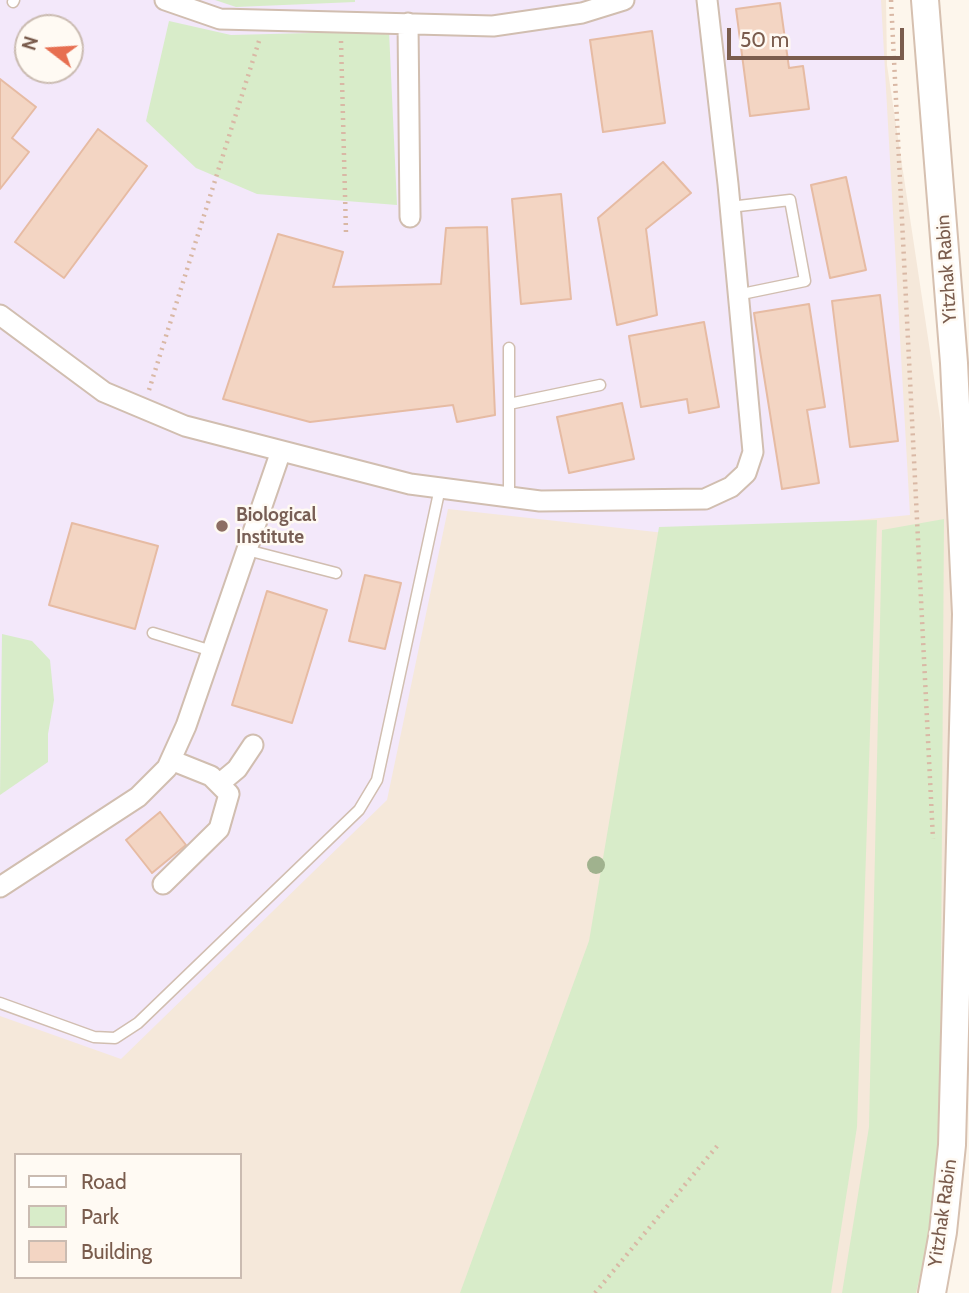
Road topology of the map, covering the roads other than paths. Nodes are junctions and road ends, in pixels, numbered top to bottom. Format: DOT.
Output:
graph roads {
  1 [pos="165,0"];
  2 [pos="624,0"];
  3 [pos="707,0"];
  4 [pos="926,0"];
  5 [pos="408,23"];
  6 [pos="730,207"];
  7 [pos="410,217"];
  8 [pos="736,295"];
  9 [pos="0,316"];
  10 [pos="509,348"];
  11 [pos="600,385"];
  12 [pos="509,404"];
  13 [pos="281,451"];
  14 [pos="440,488"];
  15 [pos="509,497"];
  16 [pos="247,550"];
  17 [pos="336,573"];
  18 [pos="153,633"];
  19 [pos="212,651"];
  20 [pos="253,746"];
  21 [pos="171,760"];
  22 [pos="219,784"];
  23 [pos="163,884"];
  24 [pos="0,887"];
  25 [pos="0,1003"];
  26 [pos="932,1293"];
  1 -- 5 [label="street"];
  2 -- 5 [label="street"];
  3 -- 6 [label="street"];
  4 -- 26 [label="main road, Yitzhak Rabin"];
  5 -- 7 [label="street"];
  6 -- 8 [label="street"];
  6 -- 8 [label="lane"];
  8 -- 15 [label="street"];
  9 -- 13 [label="street"];
  10 -- 12 [label="lane"];
  11 -- 12 [label="lane"];
  12 -- 15 [label="lane"];
  13 -- 14 [label="street"];
  13 -- 16 [label="street"];
  14 -- 15 [label="street"];
  14 -- 25 [label="lane"];
  16 -- 17 [label="lane"];
  16 -- 19 [label="street"];
  18 -- 19 [label="lane"];
  19 -- 21 [label="street"];
  20 -- 22 [label="street"];
  21 -- 22 [label="street"];
  21 -- 24 [label="street"];
  22 -- 23 [label="street"];
}
